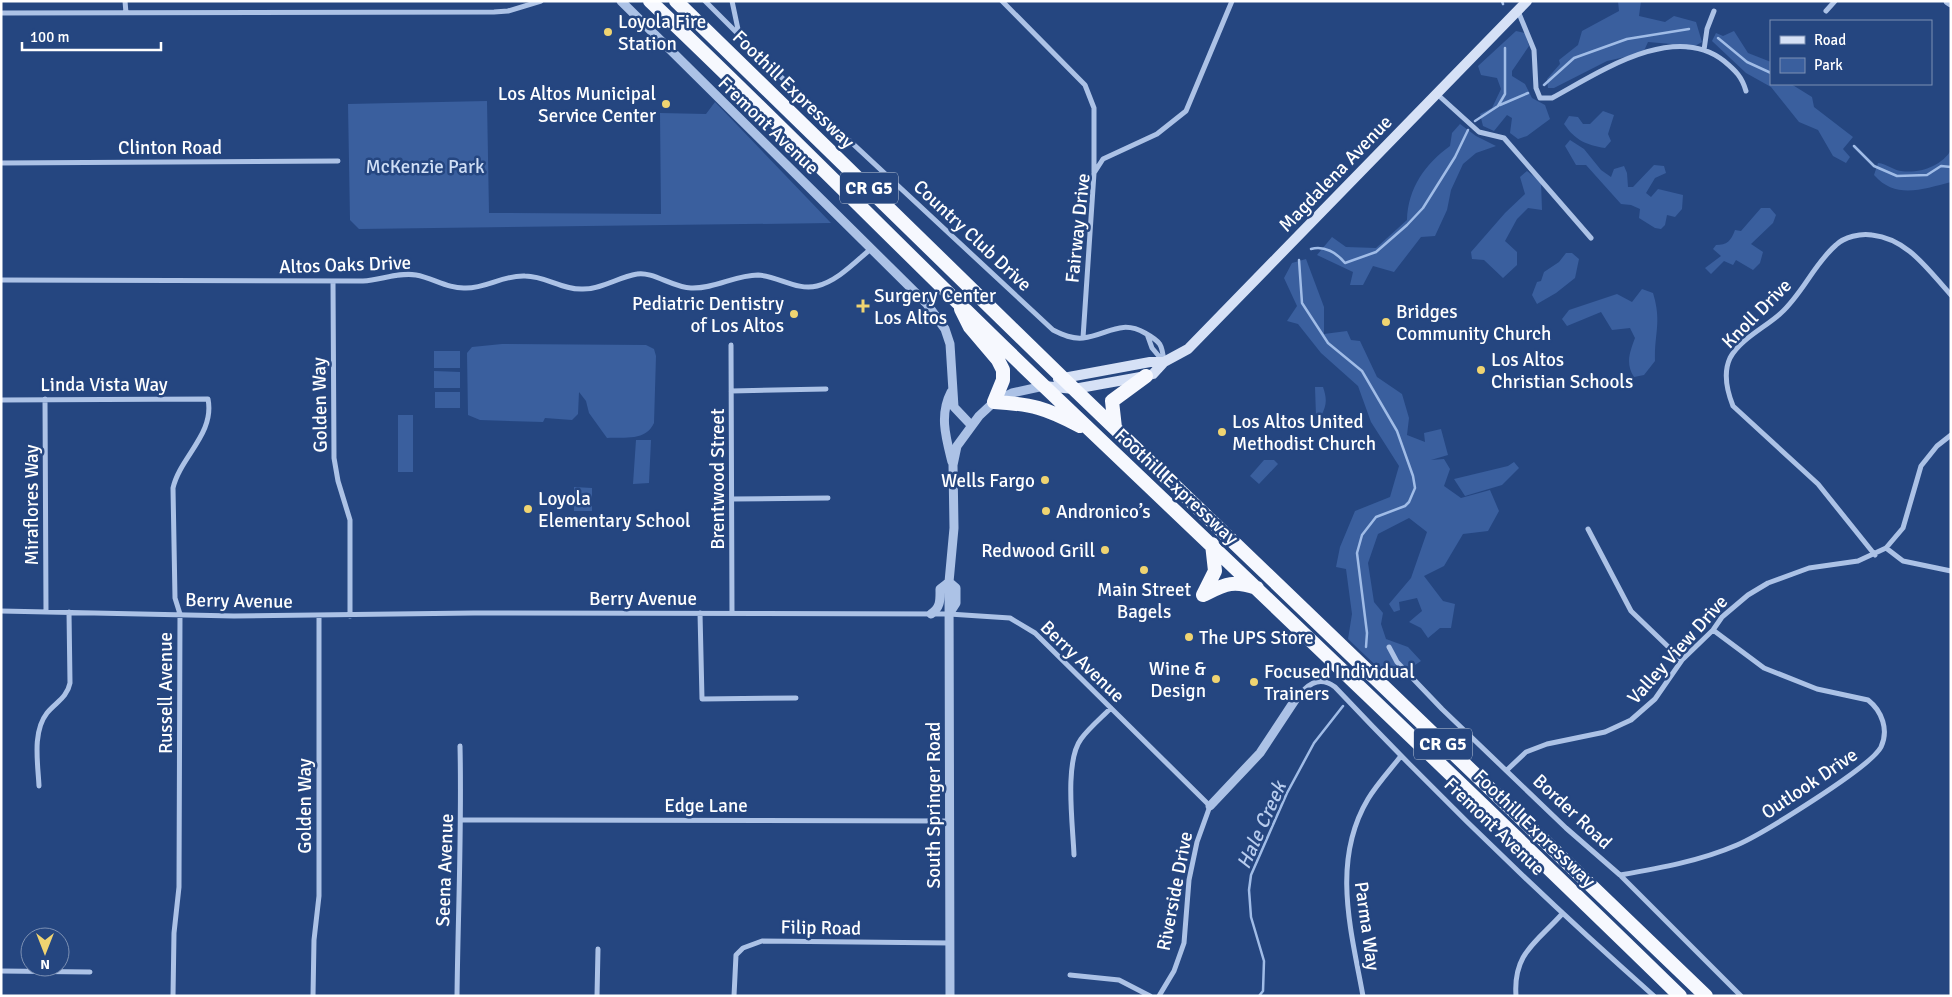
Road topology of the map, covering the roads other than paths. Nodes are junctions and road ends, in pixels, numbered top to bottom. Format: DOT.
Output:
graph roads {
  1 [pos="126,1"];
  2 [pos="541,1"];
  3 [pos="620,1"];
  4 [pos="650,1"];
  5 [pos="676,1"];
  6 [pos="705,1"];
  7 [pos="732,1"];
  8 [pos="1002,1"];
  9 [pos="1232,1"];
  10 [pos="1527,1"];
  11 [pos="1835,1"];
  12 [pos="1518,11"];
  13 [pos="1714,11"];
  14 [pos="1826,11"];
  15 [pos="1,13"];
  16 [pos="126,13"];
  17 [pos="738,34"];
  18 [pos="1704,50"];
  19 [pos="1746,91"];
  20 [pos="1437,94"];
  21 [pos="338,162"];
  22 [pos="1,164"];
  23 [pos="1094,173"];
  24 [pos="1591,238"];
  25 [pos="872,248"];
  26 [pos="1,280"];
  27 [pos="334,281"];
  28 [pos="1951,295"];
  29 [pos="956,300"];
  30 [pos="1147,334"];
  31 [pos="1083,338"];
  32 [pos="731,345"];
  33 [pos="1164,362"];
  34 [pos="1146,376"];
  35 [pos="1062,377"];
  36 [pos="1044,386"];
  37 [pos="1074,389"];
  38 [pos="826,390"];
  39 [pos="732,391"];
  40 [pos="951,392"];
  41 [pos="45,399"];
  42 [pos="208,399"];
  43 [pos="1,400"];
  44 [pos="994,402"];
  45 [pos="971,425"];
  46 [pos="1115,428"];
  47 [pos="1093,432"];
  48 [pos="1951,435"];
  49 [pos="953,465"];
  50 [pos="828,498"];
  51 [pos="732,499"];
  52 [pos="1588,529"];
  53 [pos="1212,544"];
  54 [pos="1886,548"];
  55 [pos="1875,555"];
  56 [pos="1951,571"];
  57 [pos="948,582"];
  58 [pos="1259,588"];
  59 [pos="1,611"];
  60 [pos="46,611"];
  61 [pos="69,612"];
  62 [pos="732,613"];
  63 [pos="180,614"];
  64 [pos="700,614"];
  65 [pos="931,614"];
  66 [pos="949,614"];
  67 [pos="319,616"];
  68 [pos="350,616"];
  69 [pos="1714,630"];
  70 [pos="1389,647"];
  71 [pos="1682,660"];
  72 [pos="796,698"];
  73 [pos="1294,700"];
  74 [pos="1111,708"];
  75 [pos="460,746"];
  76 [pos="1400,756"];
  77 [pos="1507,770"];
  78 [pos="38,786"];
  79 [pos="1210,806"];
  80 [pos="462,820"];
  81 [pos="950,821"];
  82 [pos="1074,855"];
  83 [pos="1620,875"];
  84 [pos="1562,914"];
  85 [pos="950,943"];
  86 [pos="598,949"];
  87 [pos="1,971"];
  88 [pos="90,972"];
  89 [pos="1070,975"];
  90 [pos="172,996"];
  91 [pos="313,996"];
  92 [pos="457,996"];
  93 [pos="597,996"];
  94 [pos="734,996"];
  95 [pos="950,996"];
  96 [pos="1150,996"];
  97 [pos="1159,996"];
  98 [pos="1363,996"];
  99 [pos="1516,996"];
  100 [pos="1654,996"];
  101 [pos="1680,996"];
  102 [pos="1706,996"];
  103 [pos="1741,996"];
  1 -- 16 [label="street"];
  2 -- 16 [label="street"];
  3 -- 25 [label="street, Fremont Avenue"];
  4 -- 29 [label="highway, Foothill Expressway / CR G5"];
  5 -- 35 [label="highway, Foothill Expressway / CR G5"];
  6 -- 17 [label="street, Country Club Drive"];
  7 -- 17 [label="street"];
  8 -- 23 [label="street"];
  9 -- 23 [label="street, Fairway Drive"];
  10 -- 12 [label="main road, Magdalena Avenue"];
  11 -- 14 [label="street"];
  12 -- 18 [label="street"];
  12 -- 20 [label="main road, Magdalena Avenue"];
  13 -- 18 [label="street"];
  15 -- 16 [label="street"];
  17 -- 31 [label="street, Country Club Drive"];
  18 -- 19 [label="street"];
  20 -- 24 [label="street"];
  20 -- 33 [label="main road, Magdalena Avenue"];
  21 -- 22 [label="street, Clinton Road"];
  23 -- 31 [label="street, Fairway Drive"];
  25 -- 27 [label="street, Altos Oaks Drive"];
  25 -- 40 [label="street, Fremont Avenue"];
  26 -- 27 [label="street, Altos Oaks Drive"];
  27 -- 68 [label="street, Golden Way"];
  28 -- 55 [label="street, Knoll Drive"];
  29 -- 36 [label="highway, Foothill Expressway / CR G5"];
  29 -- 44 [label="highway"];
  30 -- 31 [label="street, Country Club Drive"];
  30 -- 33 [label="street"];
  30 -- 33 [label="street, Country Club Drive"];
  32 -- 39 [label="street, Brentwood Street"];
  33 -- 34 [label="main road, Magdalena Avenue"];
  33 -- 35 [label="main road, Magdalena Avenue"];
  34 -- 37 [label="main road, Magdalena Avenue"];
  34 -- 46 [label="highway"];
  35 -- 36 [label="main road, Magdalena Avenue"];
  35 -- 37 [label="highway, Foothill Expressway / CR G5"];
  36 -- 37 [label="main road, Magdalena Avenue"];
  36 -- 44 [label="street, South Springer Road"];
  36 -- 47 [label="highway, Foothill Expressway / CR G5"];
  37 -- 46 [label="highway, Foothill Expressway / CR G5"];
  38 -- 39 [label="street"];
  39 -- 51 [label="street, Brentwood Street"];
  40 -- 45 [label="street, Fremont Avenue"];
  40 -- 49 [label="street"];
  41 -- 42 [label="street, Linda Vista Way"];
  41 -- 43 [label="street, Linda Vista Way"];
  41 -- 60 [label="street, Miraflores Way"];
  42 -- 63 [label="street, Russell Avenue"];
  44 -- 45 [label="street, South Springer Road"];
  44 -- 47 [label="highway"];
  45 -- 49 [label="street, South Springer Road"];
  46 -- 102 [label="highway, Foothill Expressway / CR G5"];
  47 -- 53 [label="highway, Foothill Expressway / CR G5"];
  48 -- 54 [label="street, Valley View Drive"];
  49 -- 57 [label="street, South Springer Road"];
  50 -- 51 [label="street"];
  51 -- 62 [label="street, Brentwood Street"];
  52 -- 71 [label="street"];
  53 -- 58 [label="highway, Foothill Expressway / CR G5"];
  53 -- 58 [label="highway"];
  54 -- 55 [label="street, Valley View Drive"];
  54 -- 56 [label="street"];
  55 -- 69 [label="street, Valley View Drive"];
  57 -- 65 [label="street"];
  57 -- 66 [label="street, South Springer Road"];
  58 -- 101 [label="highway, Foothill Expressway / CR G5"];
  59 -- 60 [label="street, Berry Avenue"];
  60 -- 61 [label="street, Berry Avenue"];
  61 -- 63 [label="street, Berry Avenue"];
  61 -- 78 [label="street"];
  62 -- 64 [label="street, Berry Avenue"];
  62 -- 65 [label="street, Berry Avenue"];
  63 -- 67 [label="street, Berry Avenue"];
  63 -- 90 [label="street, Russell Avenue"];
  64 -- 68 [label="street, Berry Avenue"];
  64 -- 72 [label="street"];
  65 -- 66 [label="street, Berry Avenue"];
  66 -- 74 [label="street, Berry Avenue"];
  66 -- 81 [label="street, South Springer Road"];
  67 -- 68 [label="street, Berry Avenue"];
  67 -- 91 [label="street, Golden Way"];
  69 -- 71 [label="street, Valley View Drive"];
  69 -- 83 [label="street, Outlook Drive"];
  70 -- 77 [label="street, Border Road"];
  71 -- 77 [label="street, Valley View Drive"];
  73 -- 76 [label="street, Fremont Avenue"];
  73 -- 79 [label="street, Riverside Drive"];
  74 -- 79 [label="street, Berry Avenue"];
  74 -- 82 [label="street"];
  75 -- 80 [label="street, Seena Avenue"];
  76 -- 84 [label="street, Fremont Avenue"];
  76 -- 98 [label="street, Parma Way"];
  77 -- 83 [label="street, Border Road"];
  79 -- 97 [label="street, Riverside Drive"];
  80 -- 81 [label="street, Edge Lane"];
  80 -- 92 [label="street, Seena Avenue"];
  81 -- 85 [label="street, South Springer Road"];
  83 -- 103 [label="street, Border Road"];
  84 -- 99 [label="street"];
  84 -- 100 [label="street, Fremont Avenue"];
  85 -- 94 [label="street, Filip Road"];
  85 -- 95 [label="street, South Springer Road"];
  86 -- 93 [label="street"];
  87 -- 88 [label="street"];
  89 -- 96 [label="street"];
}
